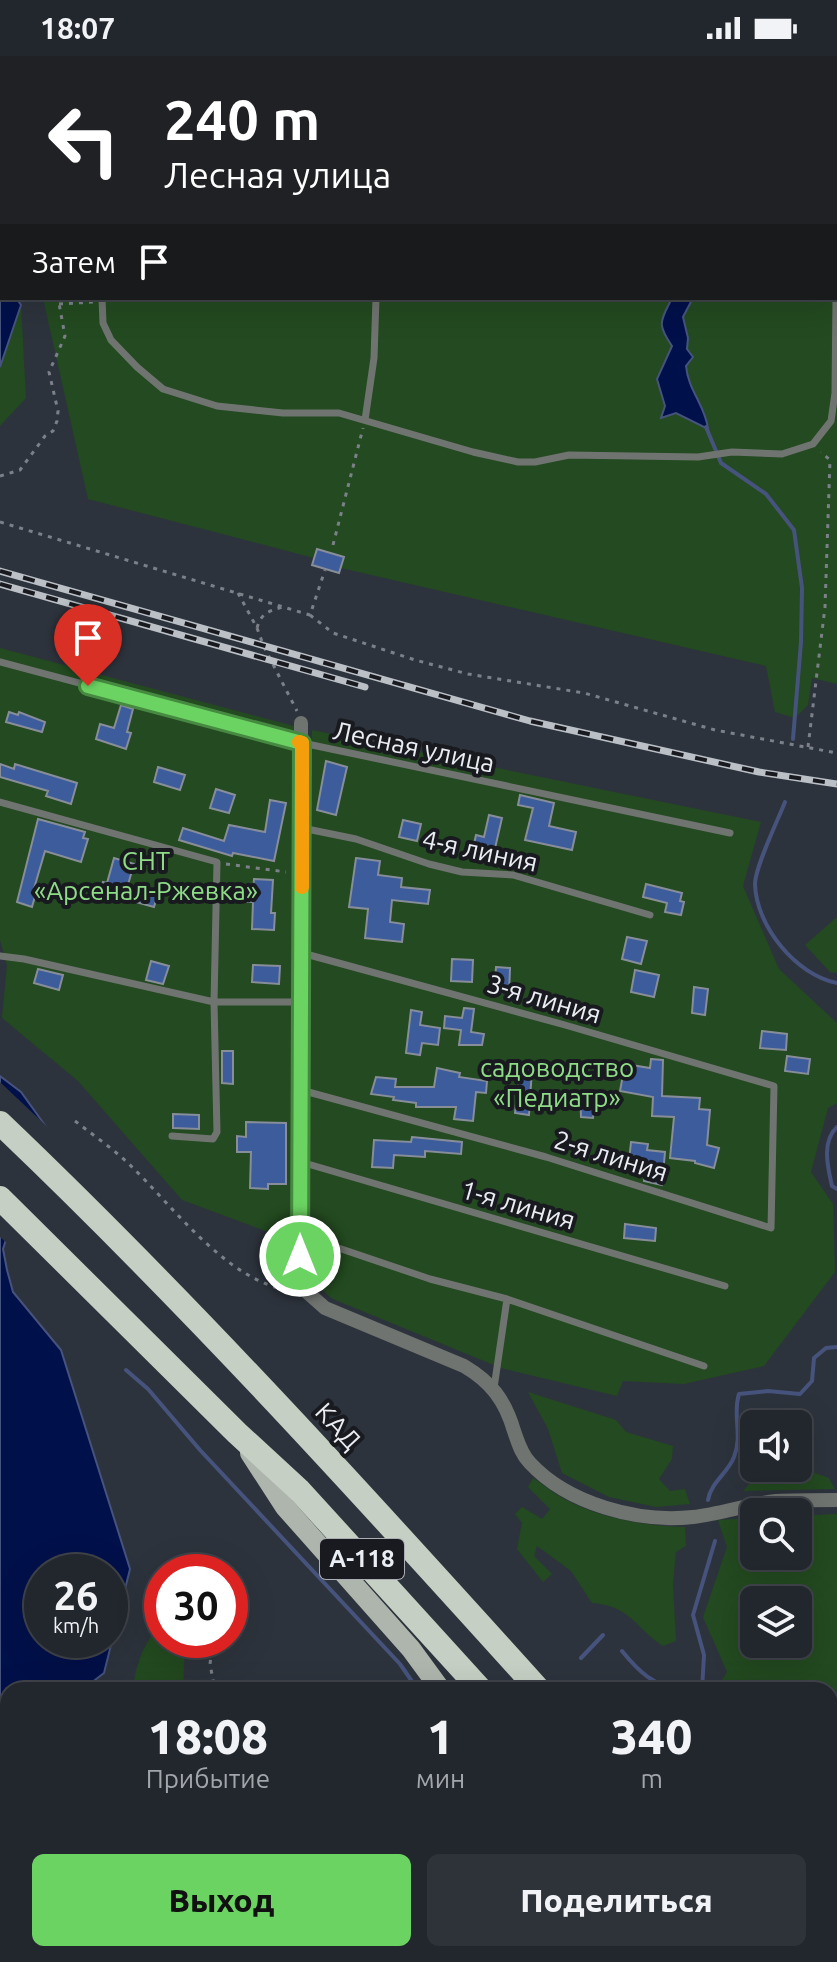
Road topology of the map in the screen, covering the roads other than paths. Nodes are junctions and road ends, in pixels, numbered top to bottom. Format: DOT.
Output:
graph roads {
  1 [pos="102,300"];
  2 [pos="376,300"];
  3 [pos="836,300"];
  4 [pos="365,420"];
  5 [pos="0,662"];
  6 [pos="301,723"];
  7 [pos="302,743"];
  8 [pos="0,802"];
  9 [pos="302,828"];
  10 [pos="730,833"];
  11 [pos="650,915"];
  12 [pos="302,953"];
  13 [pos="0,956"];
  14 [pos="302,1001"];
  15 [pos="214,1002"];
  16 [pos="774,1086"];
  17 [pos="301,1090"];
  18 [pos="0,1123"];
  19 [pos="172,1136"];
  20 [pos="300,1162"];
  21 [pos="0,1198"];
  22 [pos="300,1235"];
  23 [pos="725,1286"];
  24 [pos="507,1299"];
  25 [pos="704,1366"];
  26 [pos="494,1388"];
  27 [pos="237,1433"];
  28 [pos="837,1500"];
  29 [pos="435,1682"];
  30 [pos="474,1682"];
  31 [pos="532,1682"];
  1 -- 4 [label="lane"];
  2 -- 4 [label="lane"];
  3 -- 4 [label="lane"];
  5 -- 7 [label="lane, Лесная улица"];
  6 -- 7 [label="street"];
  7 -- 9 [label="street"];
  7 -- 10 [label="lane, Лесная улица"];
  8 -- 15 [label="lane"];
  9 -- 11 [label="lane, 4-я линия"];
  9 -- 12 [label="street"];
  12 -- 14 [label="street"];
  12 -- 16 [label="lane, 3-я линия"];
  13 -- 15 [label="lane"];
  14 -- 15 [label="lane"];
  14 -- 17 [label="street"];
  15 -- 19 [label="lane"];
  16 -- 17 [label="lane, 2-я линия"];
  17 -- 20 [label="street"];
  18 -- 31 [label="highway, КАД / А-118"];
  20 -- 22 [label="street"];
  20 -- 23 [label="lane, 1-я линия"];
  21 -- 27 [label="highway, А-118"];
  22 -- 24 [label="lane"];
  22 -- 26 [label="street"];
  24 -- 25 [label="lane"];
  24 -- 26 [label="lane"];
  26 -- 28 [label="street"];
  27 -- 29 [label="main road"];
  27 -- 30 [label="highway, А-118"];
}
